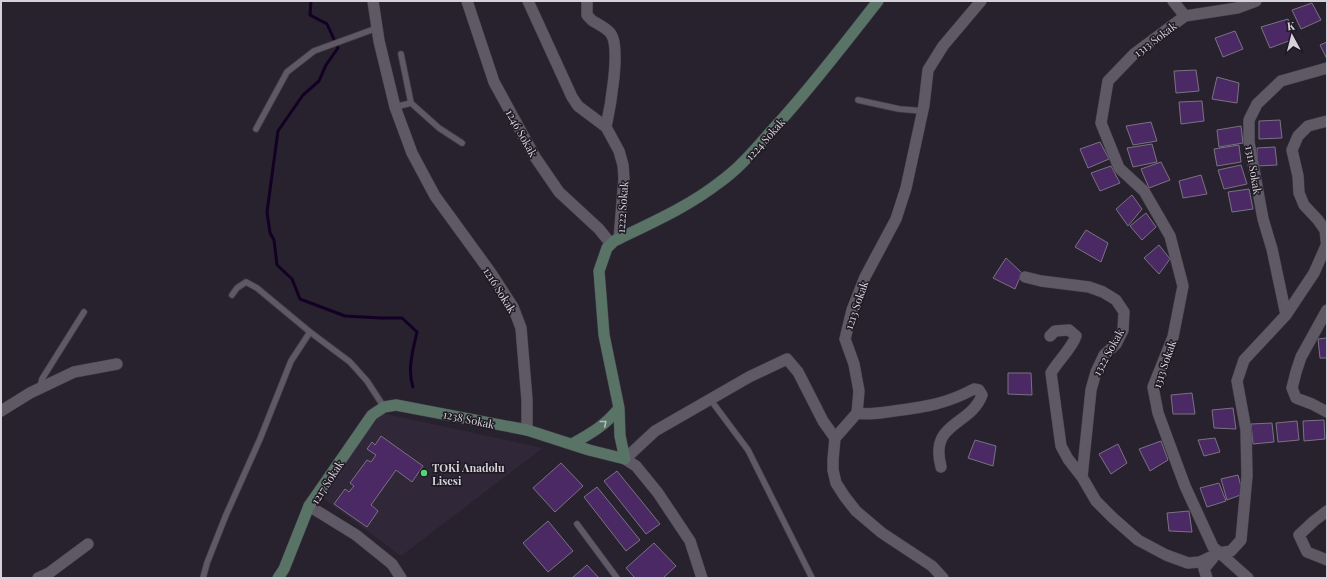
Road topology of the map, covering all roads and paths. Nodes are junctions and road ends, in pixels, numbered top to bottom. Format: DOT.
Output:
graph roads {
  1 [pos="372,1"];
  2 [pos="466,1"];
  3 [pos="528,1"];
  4 [pos="587,1"];
  5 [pos="878,1"];
  6 [pos="981,1"];
  7 [pos="1173,1"];
  8 [pos="1256,1"];
  9 [pos="1185,16"];
  10 [pos="377,28"];
  11 [pos="401,54"];
  12 [pos="1327,68"];
  13 [pos="858,100"];
  14 [pos="411,103"];
  15 [pos="394,107"];
  16 [pos="923,111"];
  17 [pos="1327,121"];
  18 [pos="606,128"];
  19 [pos="256,129"];
  20 [pos="462,143"];
  21 [pos="615,242"];
  22 [pos="1327,247"];
  23 [pos="1025,277"];
  24 [pos="232,295"];
  25 [pos="1327,310"];
  26 [pos="84,312"];
  27 [pos="1286,315"];
  28 [pos="310,332"];
  29 [pos="1050,336"];
  30 [pos="117,364"];
  31 [pos="39,389"];
  32 [pos="710,400"];
  33 [pos="384,407"];
  34 [pos="619,408"];
  35 [pos="1,411"];
  36 [pos="1327,412"];
  37 [pos="857,413"];
  38 [pos="527,430"];
  39 [pos="835,438"];
  40 [pos="572,444"];
  41 [pos="625,459"];
  42 [pos="941,467"];
  43 [pos="1082,477"];
  44 [pos="309,506"];
  45 [pos="1327,511"];
  46 [pos="577,524"];
  47 [pos="88,544"];
  48 [pos="1219,553"];
  49 [pos="1327,560"];
  50 [pos="38,578"];
  51 [pos="203,578"];
  52 [pos="278,578"];
  53 [pos="401,578"];
  54 [pos="617,578"];
  55 [pos="702,578"];
  56 [pos="812,578"];
  57 [pos="943,578"];
  58 [pos="1207,578"];
  59 [pos="1248,578"];
  1 -- 10 [label="street, 1216 Sokak"];
  2 -- 21 [label="street, 1246 Sokak"];
  3 -- 18 [label="street, 1222 Sokak"];
  4 -- 18 [label="street"];
  5 -- 21 [label="main road, 1224 Sokak"];
  6 -- 16 [label="street, 1213 Sokak"];
  7 -- 9 [label="street"];
  8 -- 9 [label="street, 1313 Sokak"];
  9 -- 48 [label="street, 1313 Sokak"];
  10 -- 15 [label="street, 1216 Sokak"];
  10 -- 19 [label="lane"];
  11 -- 14 [label="lane"];
  12 -- 27 [label="street, 1311 Sokak"];
  13 -- 16 [label="lane"];
  14 -- 15 [label="lane"];
  14 -- 20 [label="lane"];
  15 -- 38 [label="street, 1216 Sokak"];
  16 -- 37 [label="street, 1213 Sokak"];
  17 -- 22 [label="street"];
  18 -- 21 [label="street, 1222 Sokak"];
  21 -- 34 [label="main road, 1222 Sokak"];
  22 -- 27 [label="street"];
  23 -- 43 [label="street, 1322 Sokak"];
  24 -- 28 [label="lane"];
  25 -- 36 [label="street"];
  26 -- 31 [label="lane"];
  27 -- 48 [label="street"];
  28 -- 33 [label="lane"];
  28 -- 51 [label="lane"];
  29 -- 43 [label="street"];
  30 -- 31 [label="street"];
  31 -- 35 [label="street"];
  32 -- 39 [label="street"];
  32 -- 41 [label="street"];
  32 -- 56 [label="lane"];
  33 -- 38 [label="main road, 1238 Sokak"];
  33 -- 44 [label="main road, 1217 Sokak"];
  40 -- 34 [label="main road, one-way"];
  34 -- 41 [label="main road, 1222 Sokak"];
  37 -- 39 [label="street"];
  37 -- 42 [label="street"];
  38 -- 40 [label="main road"];
  39 -- 57 [label="street"];
  40 -- 41 [label="main road"];
  41 -- 55 [label="street"];
  43 -- 48 [label="street"];
  44 -- 52 [label="main road"];
  44 -- 53 [label="street, 1217 Sokak"];
  45 -- 49 [label="street"];
  46 -- 54 [label="lane"];
  47 -- 50 [label="street"];
  48 -- 58 [label="street"];
  48 -- 59 [label="street, 1313 Sokak"];
}
